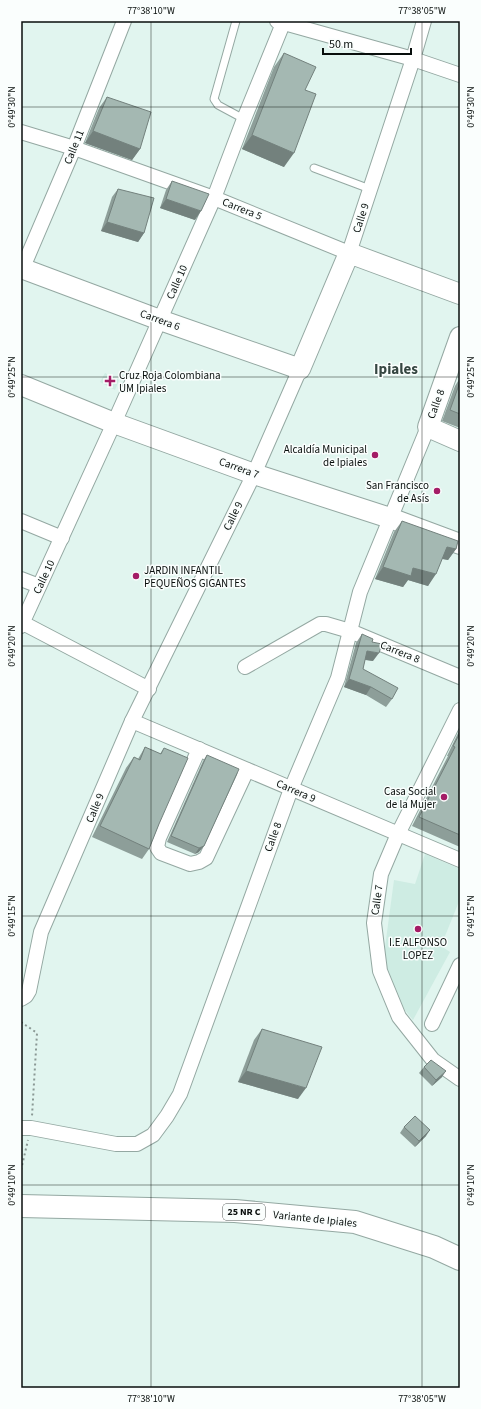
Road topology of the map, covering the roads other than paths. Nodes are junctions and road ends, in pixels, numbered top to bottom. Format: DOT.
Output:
graph roads {
  1 [pos="124,21"];
  2 [pos="236,21"];
  3 [pos="282,21"];
  4 [pos="424,21"];
  5 [pos="413,59"];
  6 [pos="460,75"];
  7 [pos="244,119"];
  8 [pos="21,132"];
  9 [pos="74,148"];
  10 [pos="314,168"];
  11 [pos="370,190"];
  12 [pos="214,198"];
  13 [pos="349,253"];
  14 [pos="22,269"];
  15 [pos="460,294"];
  16 [pos="160,320"];
  17 [pos="460,337"];
  18 [pos="300,369"];
  19 [pos="21,385"];
  20 [pos="114,424"];
  21 [pos="428,427"];
  22 [pos="460,441"];
  23 [pos="254,474"];
  24 [pos="390,518"];
  25 [pos="21,521"];
  26 [pos="62,538"];
  27 [pos="460,544"];
  28 [pos="21,580"];
  29 [pos="39,586"];
  30 [pos="22,623"];
  31 [pos="345,630"];
  32 [pos="245,667"];
  33 [pos="460,677"];
  34 [pos="149,689"];
  35 [pos="460,710"];
  36 [pos="132,721"];
  37 [pos="199,750"];
  38 [pos="247,770"];
  39 [pos="291,789"];
  40 [pos="398,834"];
  41 [pos="460,860"];
  42 [pos="460,964"];
  43 [pos="21,999"];
  44 [pos="432,1024"];
  45 [pos="460,1078"];
  46 [pos="26,1128"];
  47 [pos="21,1206"];
  48 [pos="460,1259"];
  1 -- 9 [label="street, Calle 11"];
  2 -- 7 [label="lane"];
  3 -- 5 [label="street"];
  3 -- 7 [label="street, Calle 10"];
  4 -- 5 [label="street, Calle 9"];
  5 -- 6 [label="street"];
  5 -- 11 [label="street, Calle 9"];
  7 -- 12 [label="street, Calle 10"];
  8 -- 9 [label="street, Carrera 5"];
  9 -- 12 [label="street, Carrera 5"];
  9 -- 14 [label="street, Calle 11"];
  10 -- 11 [label="lane"];
  11 -- 13 [label="street, Calle 9"];
  12 -- 13 [label="street, Carrera 5"];
  12 -- 16 [label="street, Calle 10"];
  13 -- 15 [label="main road, Carrera 5"];
  13 -- 18 [label="main road, Calle 9"];
  14 -- 16 [label="main road, Carrera 6"];
  16 -- 18 [label="main road, Carrera 6"];
  16 -- 20 [label="street, Calle 10"];
  17 -- 21 [label="main road, Calle 8"];
  18 -- 23 [label="street, Calle 9"];
  19 -- 20 [label="main road, Carrera 7"];
  20 -- 23 [label="main road, Carrera 7"];
  20 -- 26 [label="street, Calle 10"];
  21 -- 22 [label="main road"];
  21 -- 24 [label="street, Calle 8"];
  23 -- 24 [label="main road, Carrera 7"];
  23 -- 34 [label="street, Calle 9"];
  24 -- 27 [label="main road, Carrera 7"];
  24 -- 31 [label="street, Calle 8"];
  25 -- 26 [label="street"];
  26 -- 29 [label="street, Calle 10"];
  28 -- 29 [label="street"];
  29 -- 30 [label="street, Calle 10"];
  30 -- 34 [label="street"];
  31 -- 32 [label="street, Carrera 8"];
  31 -- 33 [label="street, Carrera 8"];
  31 -- 39 [label="street, Calle 8"];
  34 -- 36 [label="street, Calle 9"];
  35 -- 40 [label="street, Calle 7"];
  36 -- 37 [label="street, Carrera 9"];
  36 -- 43 [label="street, Calle 9"];
  37 -- 38 [label="street, Carrera 9"];
  37 -- 38 [label="street"];
  38 -- 39 [label="street, Carrera 9"];
  39 -- 40 [label="street, Carrera 9"];
  39 -- 46 [label="street, Calle 8"];
  40 -- 41 [label="street, Carrera 9"];
  40 -- 45 [label="street, Calle 7"];
  42 -- 44 [label="street"];
  47 -- 48 [label="highway, Variante de Ipiales / 25 NR C"];
}
